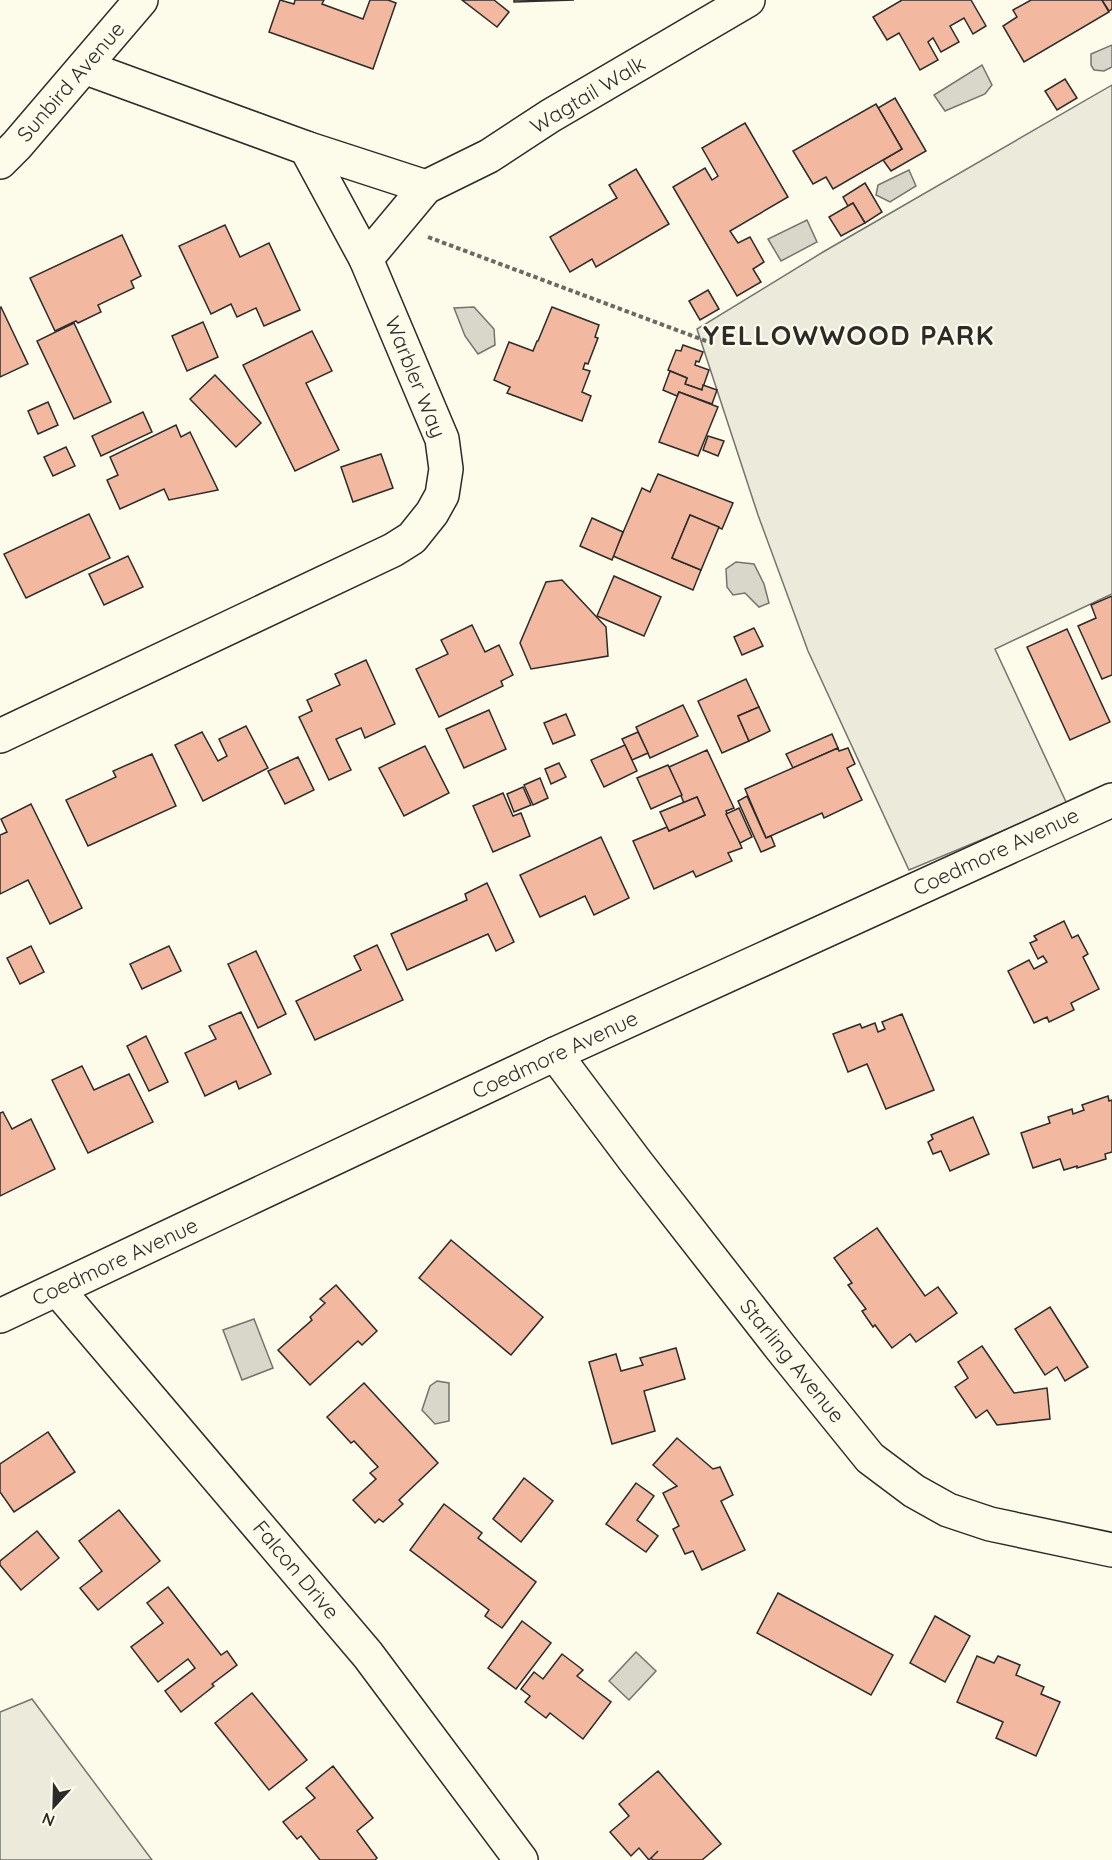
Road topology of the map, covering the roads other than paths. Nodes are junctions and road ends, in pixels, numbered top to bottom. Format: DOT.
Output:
graph roads {
  1 [pos="141,0"];
  2 [pos="748,0"];
  3 [pos="84,66"];
  4 [pos="306,148"];
  5 [pos="0,162"];
  6 [pos="426,186"];
  7 [pos="366,259"];
  8 [pos="0,736"];
  9 [pos="1112,800"];
  10 [pos="555,1054"];
  11 [pos="58,1290"];
  12 [pos="0,1316"];
  13 [pos="1112,1550"];
  14 [pos="521,1860"];
  1 -- 3 [label="street, Sunbird Avenue"];
  2 -- 6 [label="street, Wagtail Walk"];
  3 -- 4 [label="street"];
  3 -- 5 [label="street, Sunbird Avenue"];
  4 -- 6 [label="street"];
  4 -- 7 [label="street, Warbler Way"];
  6 -- 7 [label="street, Wagtail Walk"];
  7 -- 8 [label="street, Warbler Way"];
  9 -- 10 [label="street, Coedmore Avenue"];
  10 -- 11 [label="street, Coedmore Avenue"];
  10 -- 13 [label="street, Starling Avenue"];
  11 -- 12 [label="street, Coedmore Avenue"];
  11 -- 14 [label="street, Falcon Drive"];
}
